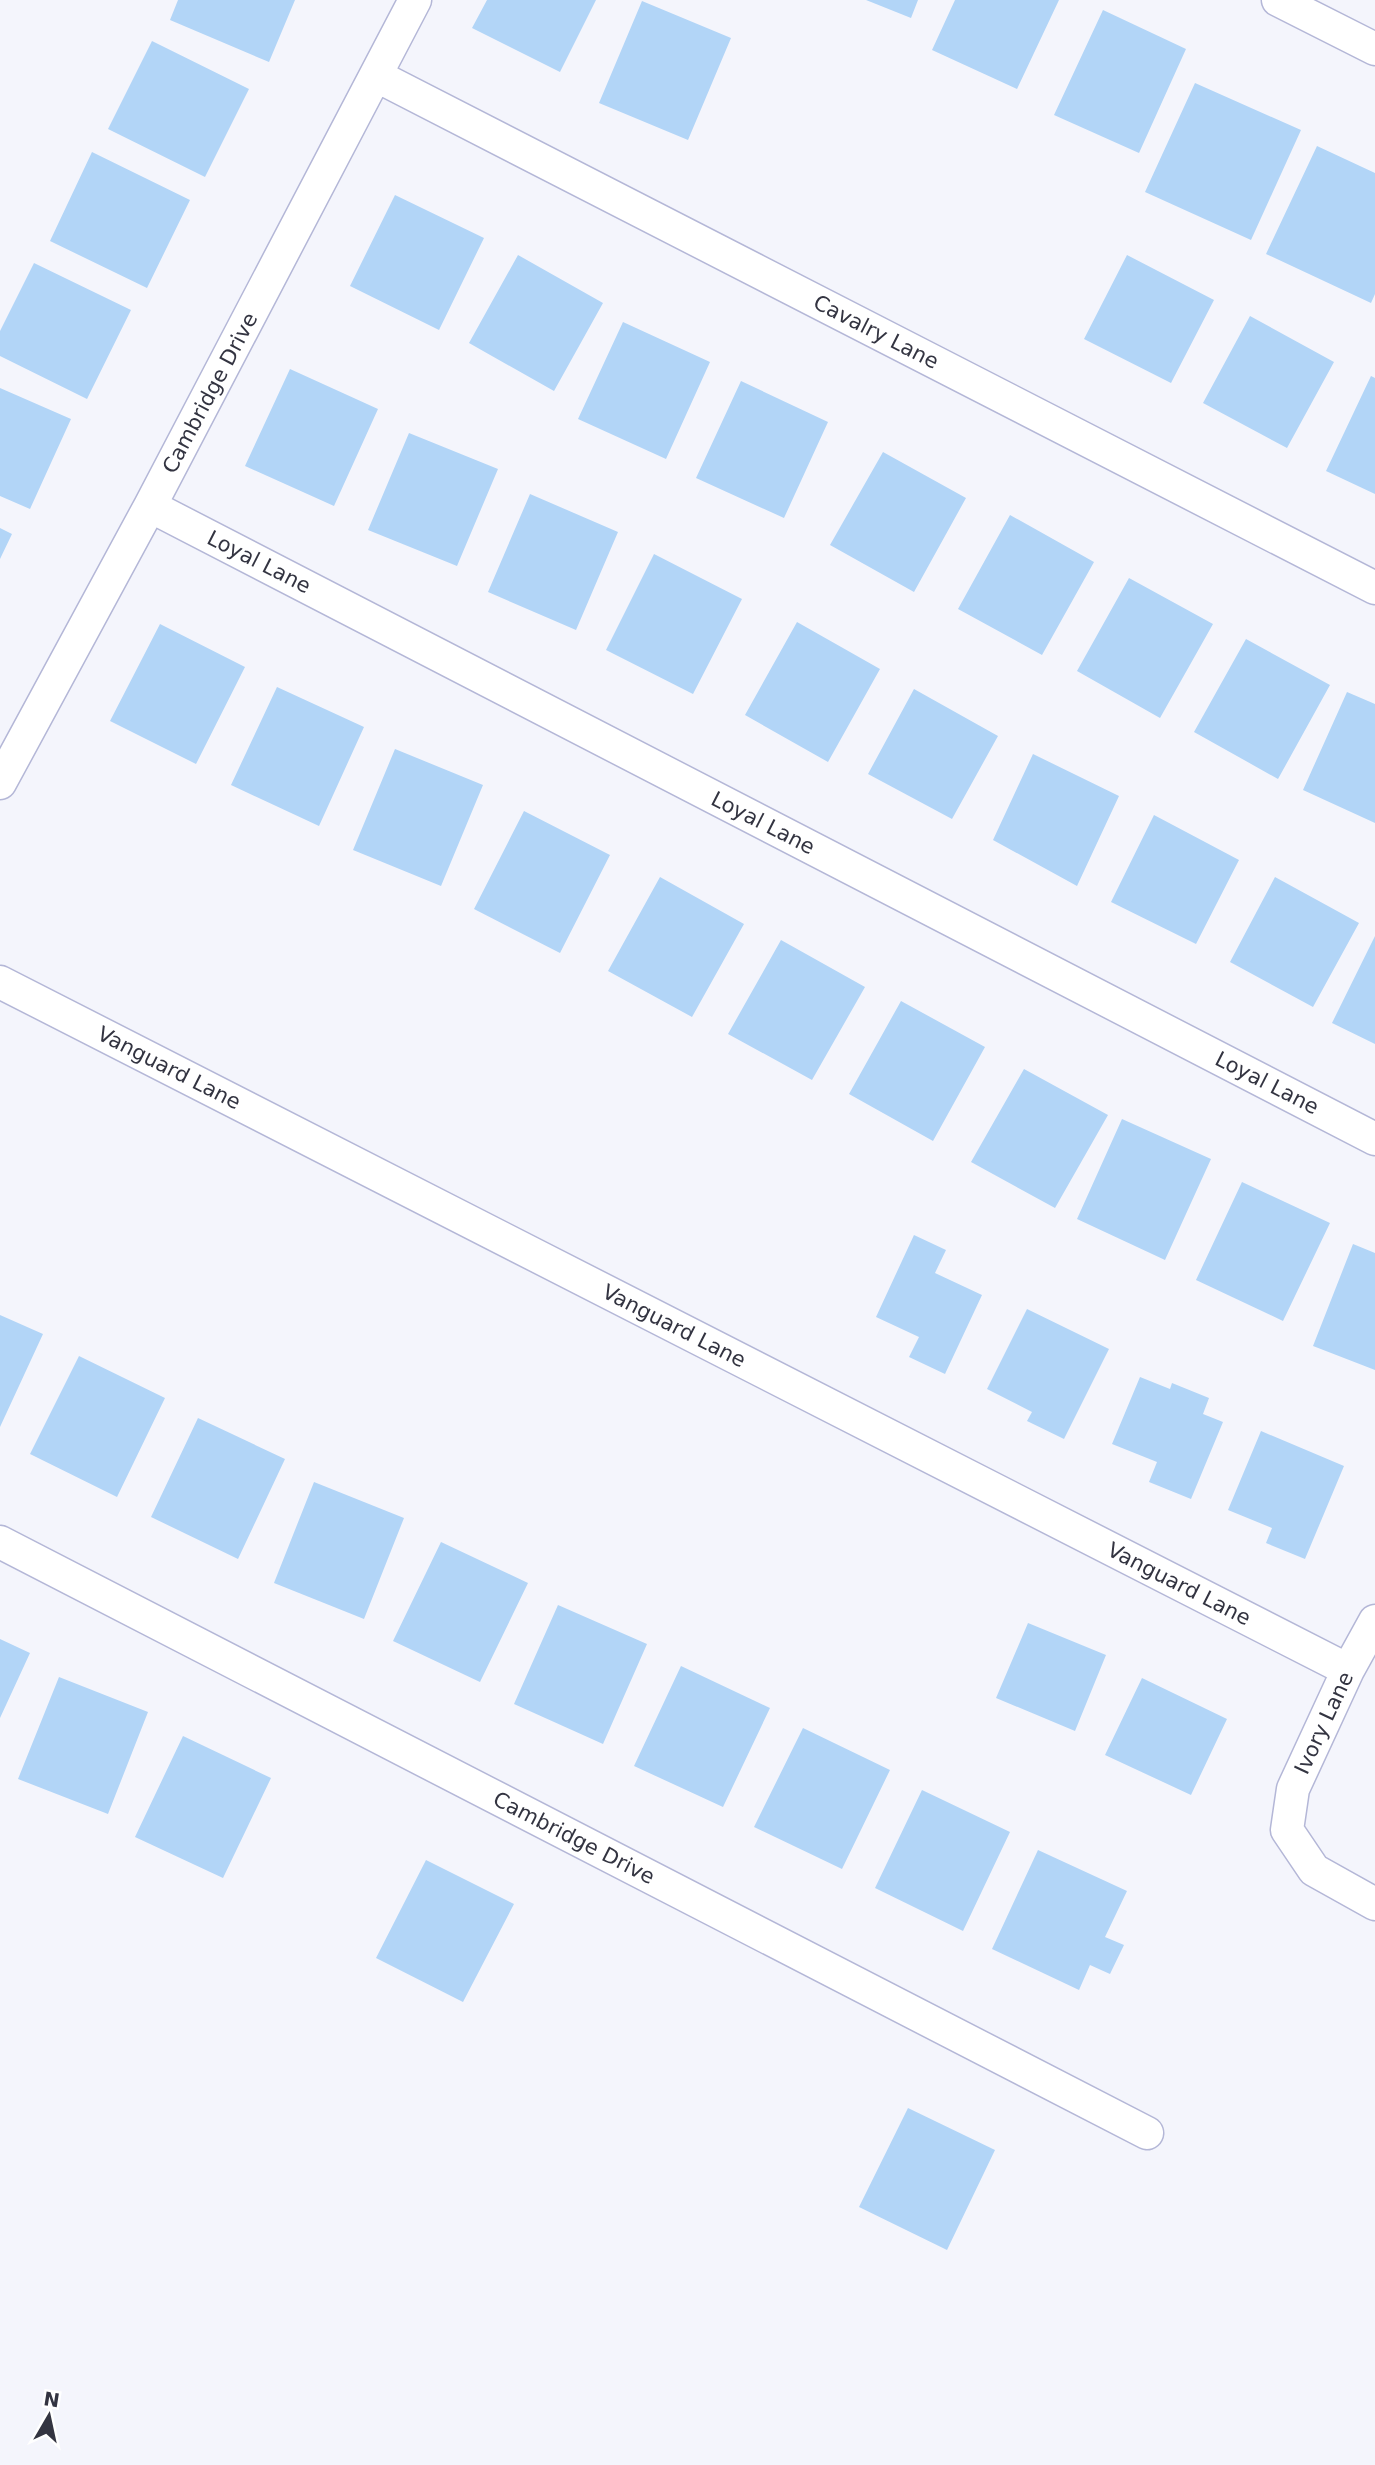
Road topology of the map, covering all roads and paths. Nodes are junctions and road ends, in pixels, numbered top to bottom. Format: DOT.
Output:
graph roads {
  1 [pos="415,0"];
  2 [pos="1278,0"];
  3 [pos="1375,49"];
  4 [pos="377,76"];
  5 [pos="150,506"];
  6 [pos="1375,588"];
  7 [pos="0,783"];
  8 [pos="0,982"];
  9 [pos="1375,1139"];
  10 [pos="0,1542"];
  11 [pos="1375,1621"];
  12 [pos="1348,1671"];
  13 [pos="1375,1904"];
  14 [pos="1147,2133"];
  1 -- 4 [label="street, Cambridge Drive"];
  2 -- 3 [label="street"];
  4 -- 5 [label="street, Cambridge Drive"];
  4 -- 6 [label="street, Cavalry Lane"];
  5 -- 7 [label="street, Cambridge Drive"];
  5 -- 9 [label="street, Loyal Lane"];
  8 -- 12 [label="street, Vanguard Lane"];
  10 -- 14 [label="street, Cambridge Drive"];
  11 -- 12 [label="street, Ivory Lane"];
  12 -- 13 [label="street, Ivory Lane"];
}
